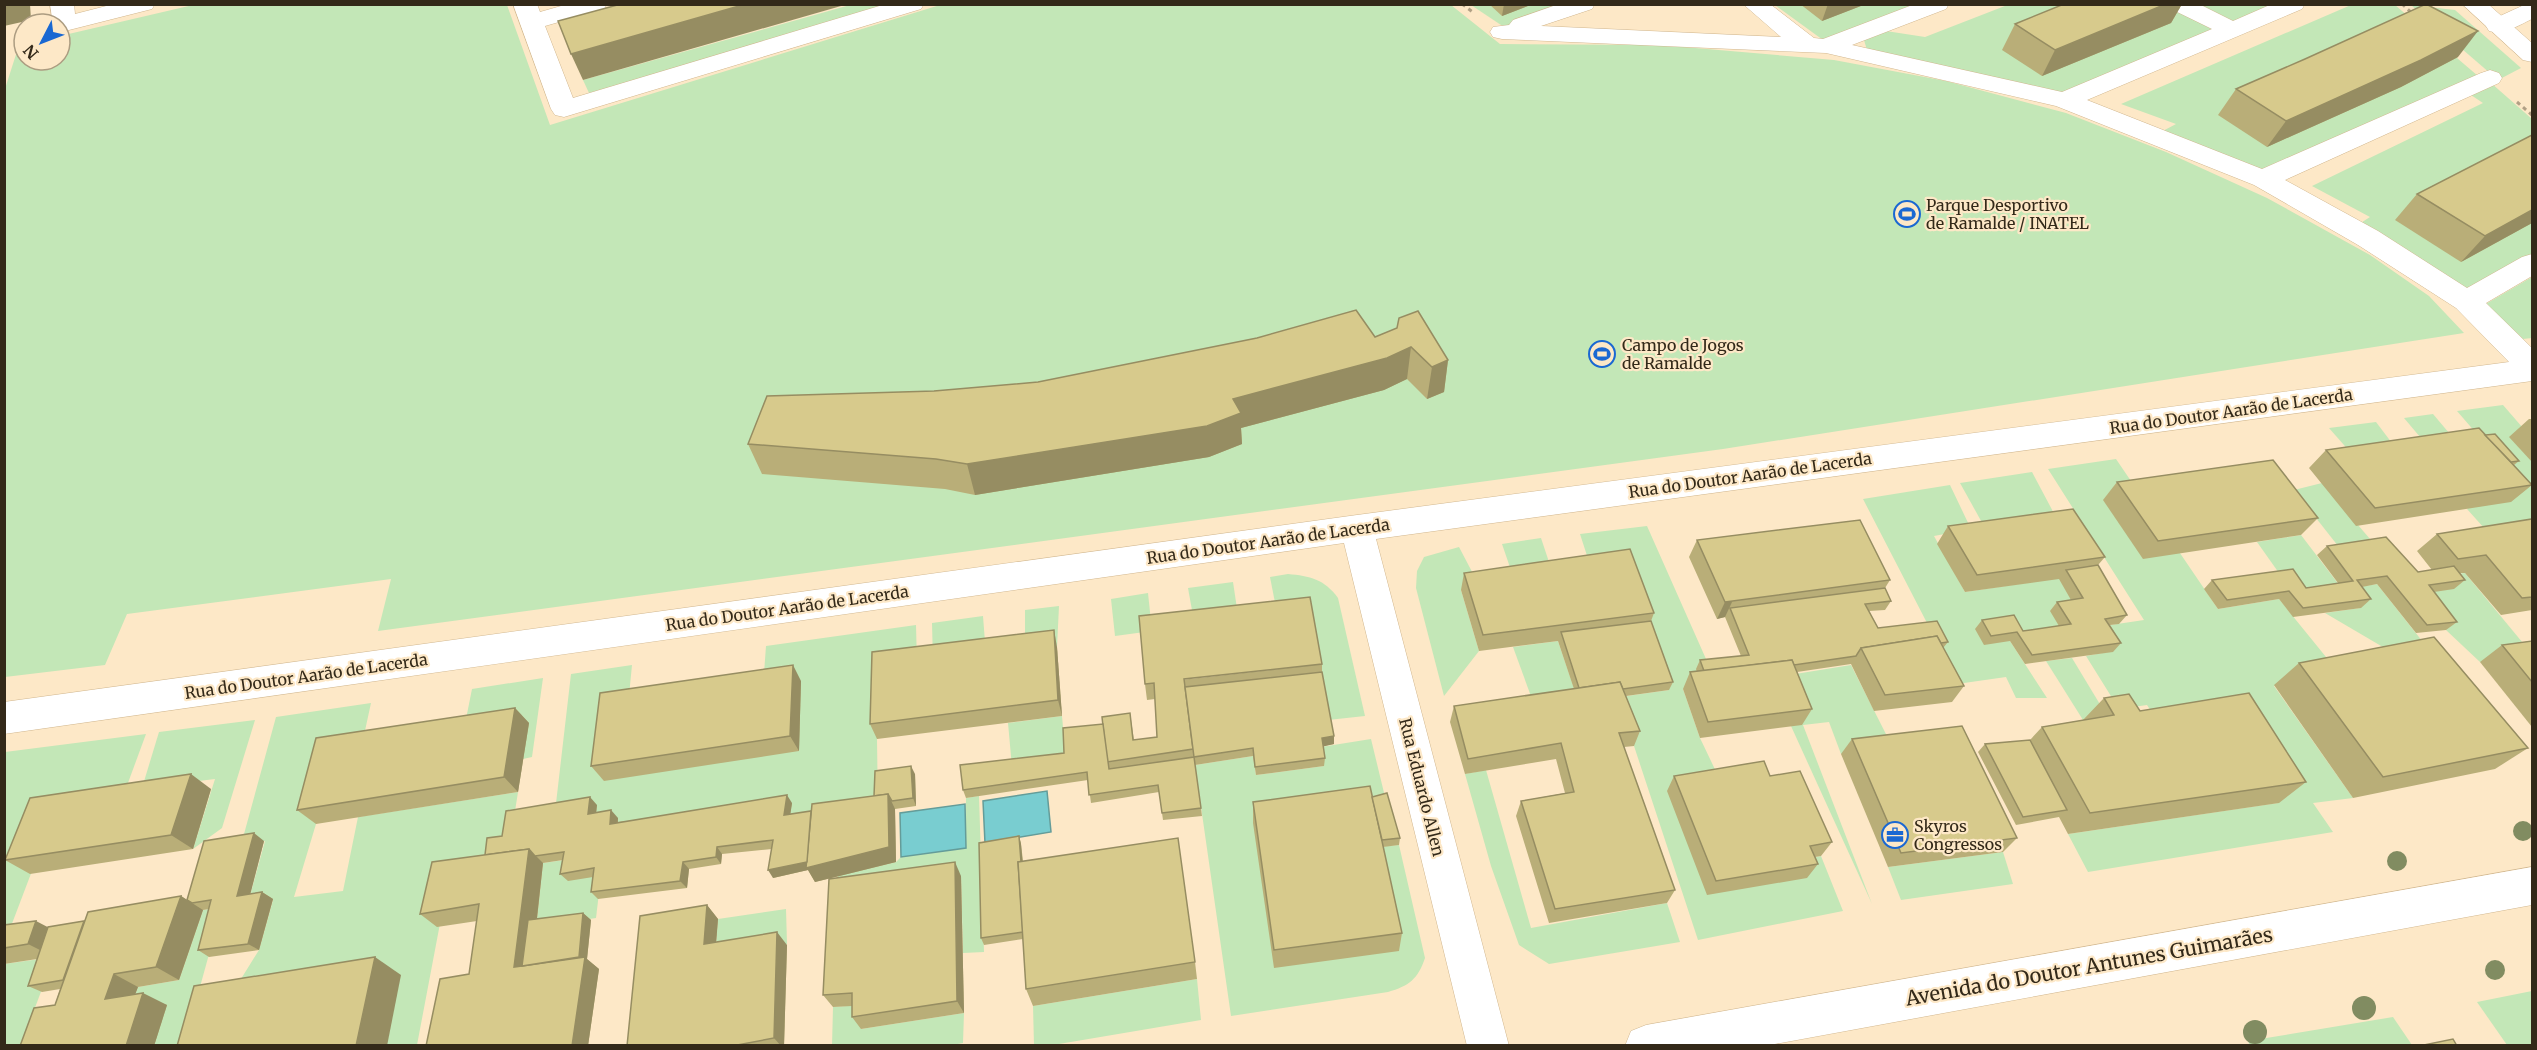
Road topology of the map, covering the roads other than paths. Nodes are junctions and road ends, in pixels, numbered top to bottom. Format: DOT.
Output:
graph roads {
  1 [pos="144,4"];
  2 [pos="596,4"];
  3 [pos="913,4"];
  4 [pos="1584,4"];
  5 [pos="1754,4"];
  6 [pos="1938,4"];
  7 [pos="2179,4"];
  8 [pos="2294,4"];
  9 [pos="2473,4"];
  10 [pos="2532,10"];
  11 [pos="72,13"];
  12 [pos="528,13"];
  13 [pos="2498,26"];
  14 [pos="2233,30"];
  15 [pos="1816,45"];
  16 [pos="2532,55"];
  17 [pos="2490,78"];
  18 [pos="2064,100"];
  19 [pos="2263,179"];
  20 [pos="2532,264"];
  21 [pos="2466,301"];
  22 [pos="2532,368"];
  23 [pos="1357,528"];
  24 [pos="4,718"];
  25 [pos="2532,886"];
  26 [pos="1488,1046"];
  27 [pos="1646,1046"];
  1 -- 11 [label="street"];
  2 -- 12 [label="street"];
  3 -- 12 [label="street"];
  4 -- 15 [label="street"];
  5 -- 15 [label="street"];
  6 -- 15 [label="street"];
  7 -- 14 [label="street"];
  8 -- 14 [label="street"];
  9 -- 13 [label="street"];
  10 -- 13 [label="street"];
  13 -- 16 [label="street"];
  14 -- 18 [label="street"];
  15 -- 18 [label="street"];
  17 -- 19 [label="street"];
  18 -- 19 [label="street"];
  19 -- 21 [label="street"];
  20 -- 21 [label="street"];
  21 -- 22 [label="street"];
  22 -- 23 [label="street, Rua do Doutor Aarão de Lacerda"];
  23 -- 24 [label="street, Rua do Doutor Aarão de Lacerda"];
  23 -- 26 [label="street, Rua Eduardo Allen"];
  25 -- 27 [label="street, Avenida do Doutor Antunes Guimarães"];
}
